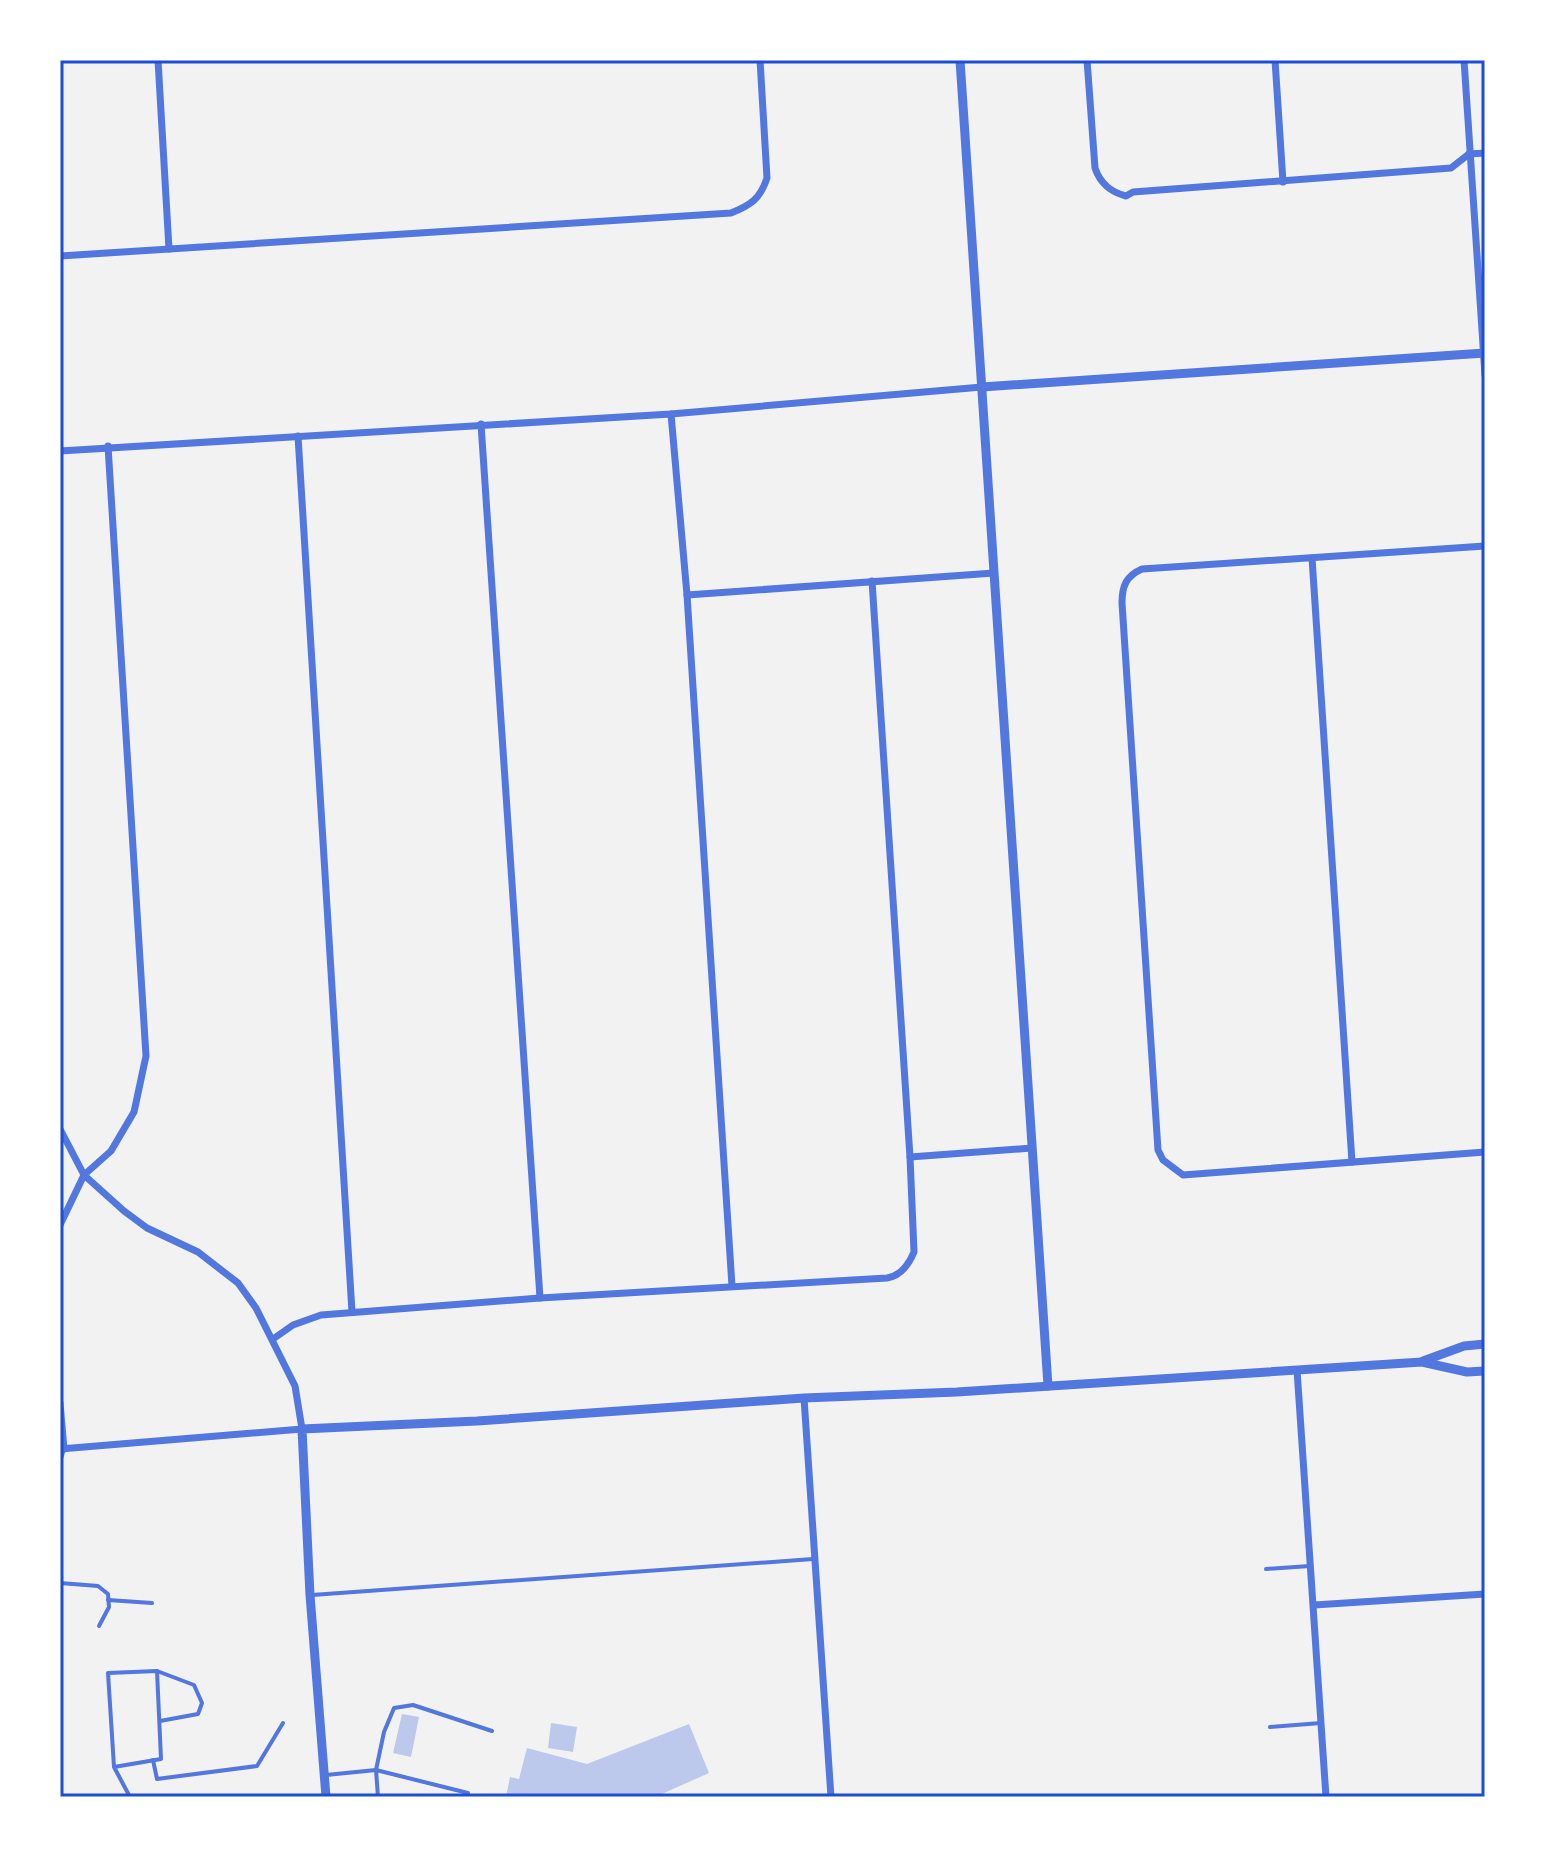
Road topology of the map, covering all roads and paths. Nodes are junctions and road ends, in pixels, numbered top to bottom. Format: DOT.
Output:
graph roads {
  1 [pos="158,60"];
  2 [pos="760,60"];
  3 [pos="960,60"];
  4 [pos="1087,60"];
  5 [pos="1275,60"];
  6 [pos="1464,60"];
  7 [pos="1485,153"];
  8 [pos="1469,154"];
  9 [pos="1283,182"];
  10 [pos="169,249"];
  11 [pos="60,256"];
  12 [pos="1484,353"];
  13 [pos="1485,375"];
  14 [pos="982,387"];
  15 [pos="671,414"];
  16 [pos="481,424"];
  17 [pos="298,436"];
  18 [pos="108,446"];
  19 [pos="60,451"];
  20 [pos="1485,546"];
  21 [pos="1312,558"];
  22 [pos="994,573"];
  23 [pos="872,581"];
  24 [pos="687,595"];
  25 [pos="60,1129"];
  26 [pos="1032,1148"];
  27 [pos="1485,1152"];
  28 [pos="910,1157"];
  29 [pos="1352,1162"];
  30 [pos="84,1175"];
  31 [pos="60,1225"];
  32 [pos="732,1286"];
  33 [pos="540,1298"];
  34 [pos="352,1312"];
  35 [pos="273,1339"];
  36 [pos="1485,1344"];
  37 [pos="1422,1362"];
  38 [pos="1297,1370"];
  39 [pos="1485,1371"];
  40 [pos="1048,1386"];
  41 [pos="804,1398"];
  42 [pos="60,1403"];
  43 [pos="302,1429"];
  44 [pos="62,1449"];
  45 [pos="60,1462"];
  46 [pos="816,1559"];
  47 [pos="1310,1566"];
  48 [pos="1266,1569"];
  49 [pos="60,1583"];
  50 [pos="1485,1594"];
  51 [pos="310,1595"];
  52 [pos="108,1600"];
  53 [pos="152,1603"];
  54 [pos="1314,1605"];
  55 [pos="99,1626"];
  56 [pos="157,1671"];
  57 [pos="160,1721"];
  58 [pos="283,1723"];
  59 [pos="1321,1723"];
  60 [pos="1270,1727"];
  61 [pos="492,1731"];
  62 [pos="153,1760"];
  63 [pos="114,1767"];
  64 [pos="376,1770"];
  65 [pos="325,1775"];
  66 [pos="130,1797"];
  67 [pos="326,1797"];
  68 [pos="378,1797"];
  69 [pos="467,1797"];
  70 [pos="831,1797"];
  71 [pos="1326,1797"];
  1 -- 10 [label="street"];
  2 -- 10 [label="street"];
  3 -- 14 [label="street"];
  4 -- 9 [label="street"];
  5 -- 9 [label="street"];
  6 -- 8 [label="street"];
  7 -- 8 [label="street"];
  8 -- 9 [label="street"];
  8 -- 12 [label="street"];
  10 -- 11 [label="street"];
  12 -- 13 [label="street"];
  12 -- 14 [label="street"];
  14 -- 15 [label="street"];
  14 -- 22 [label="street"];
  15 -- 16 [label="street"];
  15 -- 24 [label="street"];
  16 -- 17 [label="street"];
  16 -- 33 [label="street"];
  17 -- 18 [label="street"];
  17 -- 34 [label="street"];
  18 -- 19 [label="street"];
  18 -- 30 [label="street"];
  20 -- 21 [label="street"];
  21 -- 29 [label="street"];
  21 -- 29 [label="street"];
  22 -- 23 [label="street"];
  22 -- 26 [label="street"];
  23 -- 24 [label="street"];
  23 -- 28 [label="street"];
  24 -- 32 [label="street"];
  25 -- 30 [label="street"];
  26 -- 28 [label="street"];
  26 -- 40 [label="street"];
  27 -- 29 [label="street"];
  28 -- 32 [label="street"];
  30 -- 31 [label="street"];
  30 -- 35 [label="street"];
  32 -- 33 [label="street"];
  33 -- 34 [label="street"];
  34 -- 35 [label="street"];
  35 -- 43 [label="street"];
  36 -- 37 [label="street"];
  37 -- 38 [label="street"];
  37 -- 39 [label="street"];
  38 -- 40 [label="street"];
  38 -- 47 [label="street"];
  40 -- 41 [label="street"];
  41 -- 43 [label="street"];
  41 -- 46 [label="street"];
  42 -- 44 [label="street"];
  43 -- 44 [label="street"];
  43 -- 51 [label="street"];
  44 -- 45 [label="lane"];
  46 -- 51 [label="lane"];
  46 -- 70 [label="street"];
  47 -- 48 [label="lane"];
  47 -- 54 [label="street"];
  49 -- 52 [label="lane"];
  50 -- 54 [label="street"];
  51 -- 65 [label="street"];
  52 -- 53 [label="lane"];
  52 -- 55 [label="lane"];
  54 -- 59 [label="street"];
  56 -- 57 [label="lane"];
  56 -- 57 [label="lane"];
  56 -- 63 [label="lane"];
  57 -- 62 [label="lane"];
  58 -- 62 [label="lane"];
  59 -- 60 [label="lane"];
  59 -- 71 [label="street"];
  61 -- 64 [label="lane"];
  62 -- 63 [label="lane"];
  63 -- 66 [label="lane"];
  64 -- 65 [label="lane"];
  64 -- 68 [label="lane"];
  64 -- 69 [label="lane"];
  65 -- 67 [label="street"];
}
